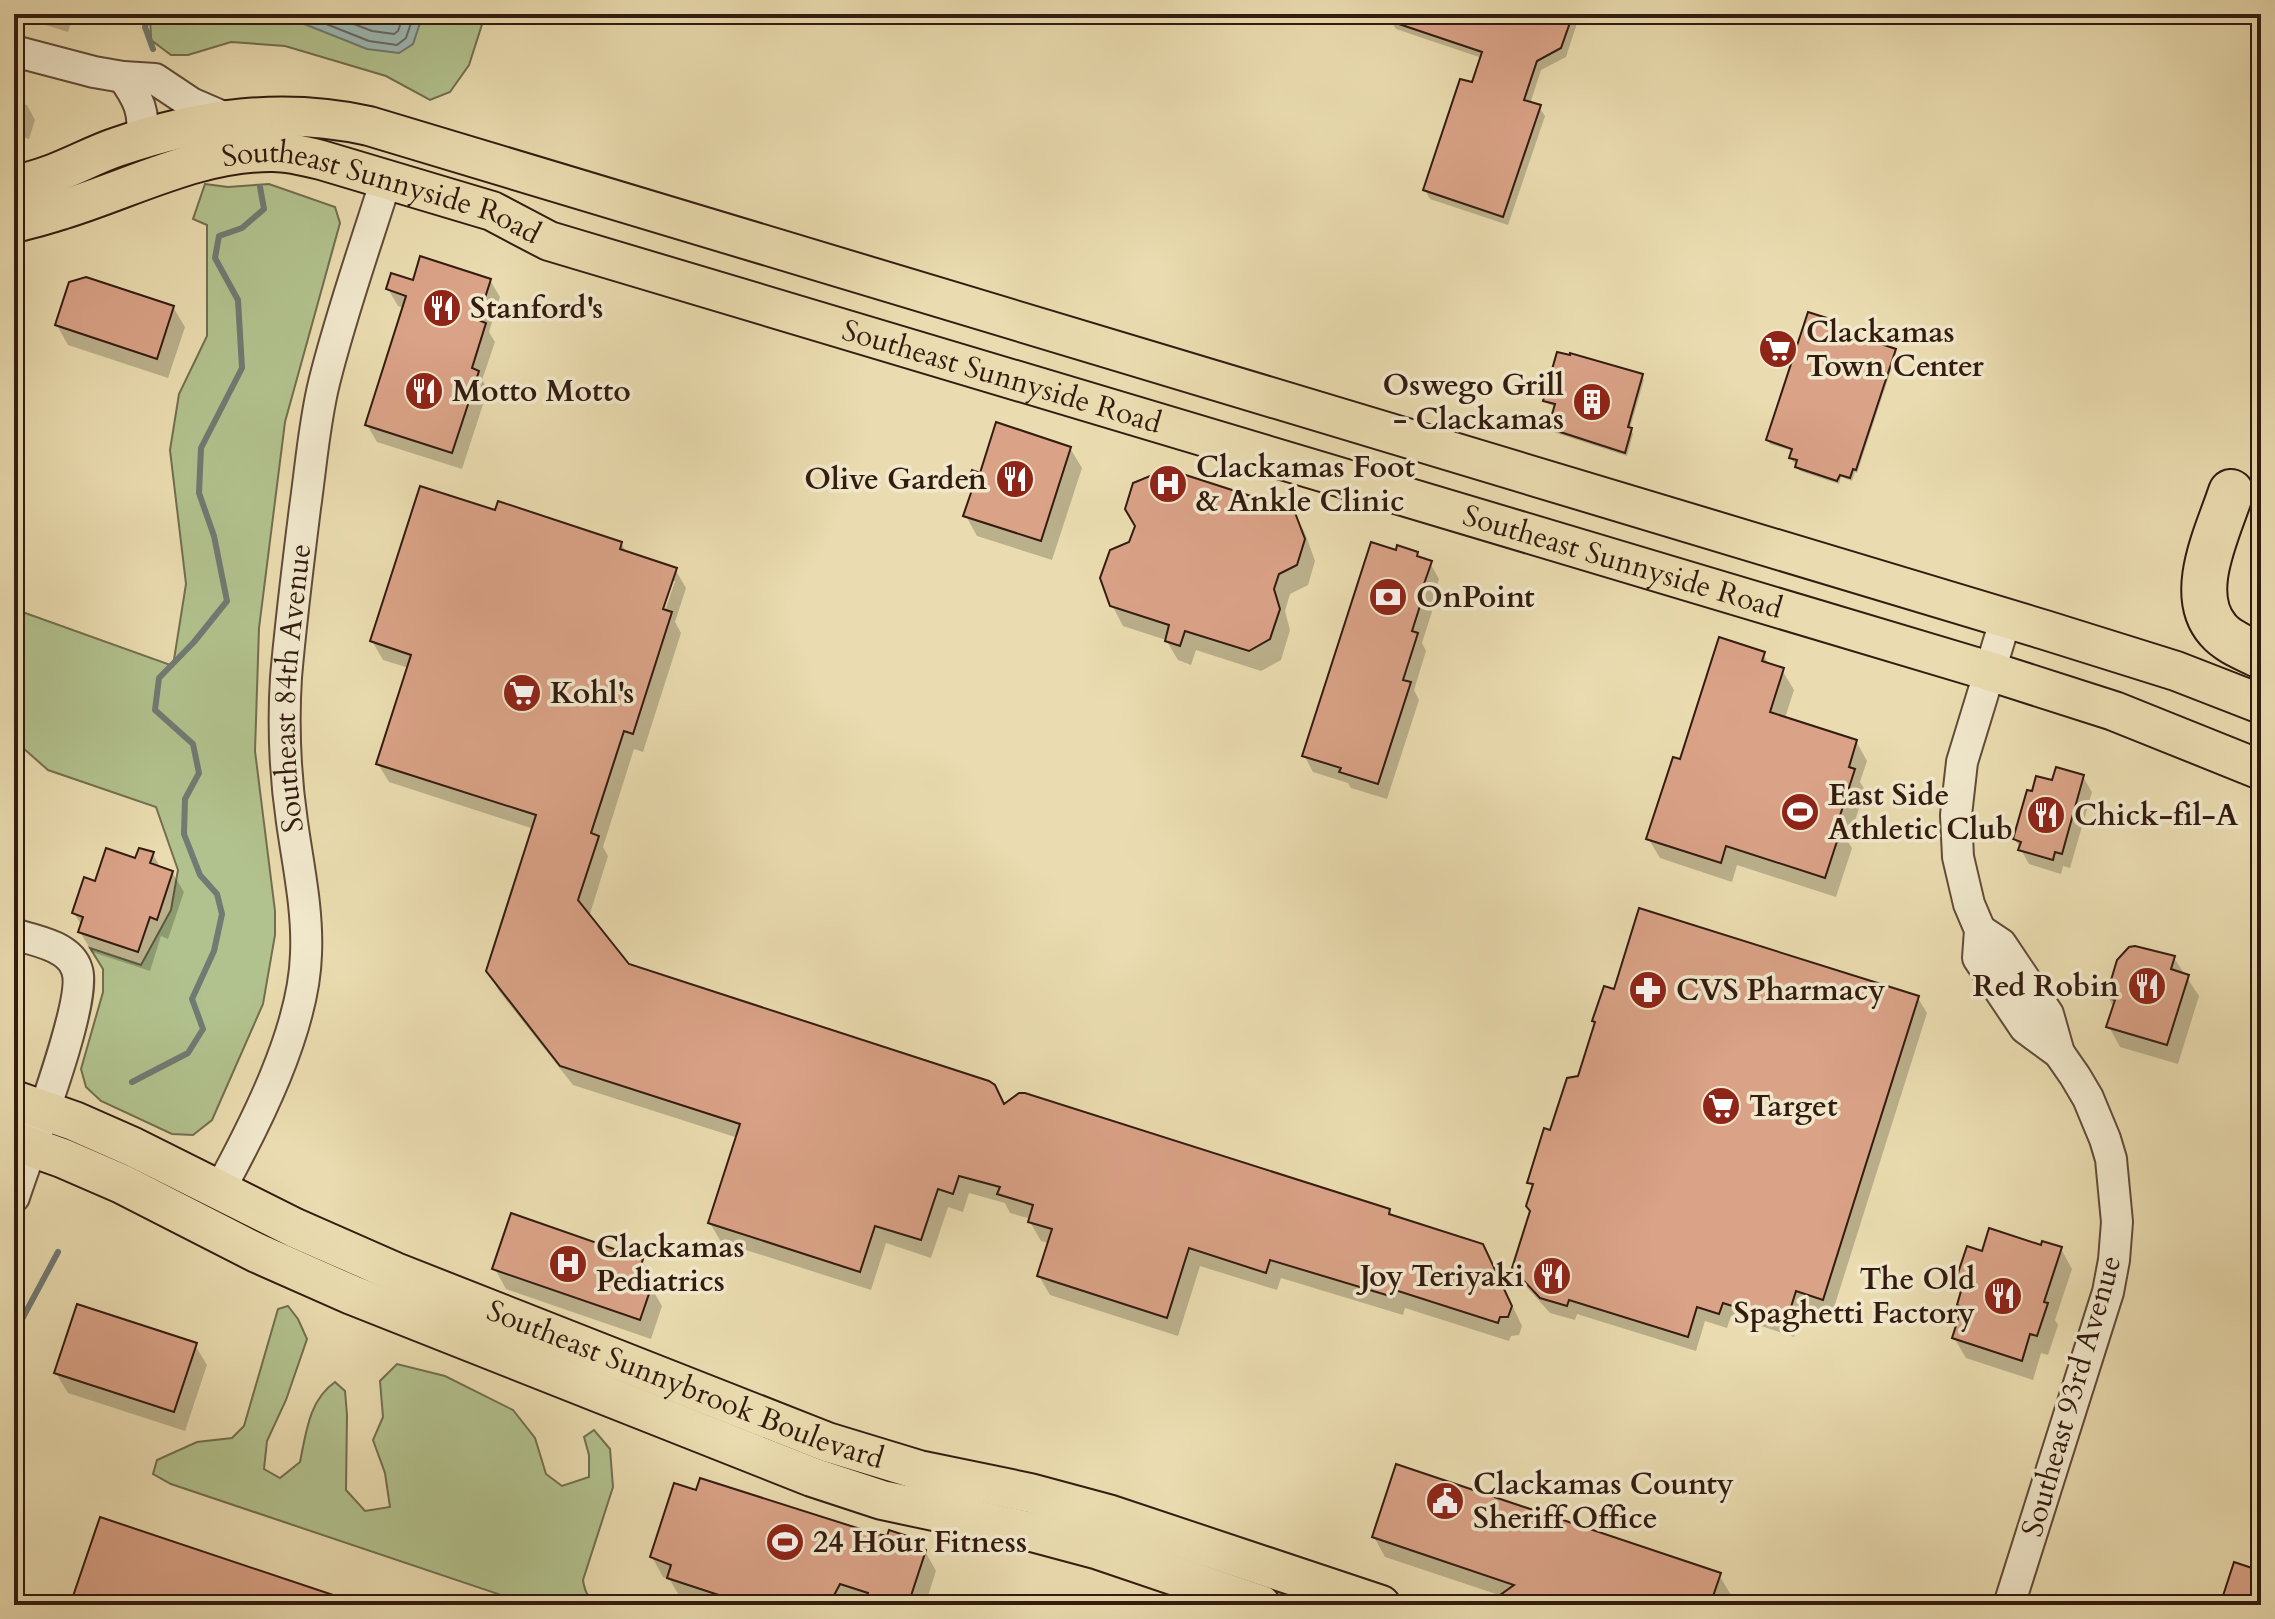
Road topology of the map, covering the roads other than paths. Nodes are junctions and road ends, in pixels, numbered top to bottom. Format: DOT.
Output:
graph roads {
  1 [pos="14,51"];
  2 [pos="123,77"];
  3 [pos="228,119"];
  4 [pos="141,140"];
  5 [pos="386,180"];
  6 [pos="14,186"];
  7 [pos="14,223"];
  8 [pos="2231,492"];
  9 [pos="2006,618"];
  10 [pos="2261,656"];
  11 [pos="1989,671"];
  12 [pos="2261,704"];
  13 [pos="2261,770"];
  14 [pos="20,936"];
  15 [pos="29,1105"];
  16 [pos="22,1144"];
  17 [pos="219,1191"];
  18 [pos="14,1197"];
  19 [pos="1307,1593"];
  20 [pos="1261,1605"];
  21 [pos="1381,1605"];
  22 [pos="2009,1605"];
  1 -- 2 [label="street, Southeast Sunnyside Road"];
  2 -- 3 [label="street, Southeast Sunnyside Road"];
  2 -- 4 [label="street"];
  3 -- 4 [label="main road, Southeast Sunnyside Road"];
  3 -- 9 [label="main road, Southeast Sunnyside Road"];
  4 -- 6 [label="main road, Southeast Sunnyside Road"];
  5 -- 7 [label="main road, Southeast Sunnyside Road"];
  5 -- 11 [label="main road, Southeast Sunnyside Road"];
  5 -- 17 [label="street, Southeast 84th Avenue"];
  8 -- 10 [label="highway"];
  9 -- 11 [label="street, Southeast 93rd Avenue"];
  9 -- 12 [label="main road, Southeast Sunnyside Road"];
  11 -- 13 [label="main road, Southeast Sunnyside Road"];
  11 -- 22 [label="street, Southeast 93rd Avenue"];
  14 -- 15 [label="street"];
  15 -- 16 [label="street"];
  15 -- 17 [label="main road, Southeast Sunnybrook Boulevard"];
  16 -- 18 [label="street"];
  16 -- 20 [label="main road, Southeast Sunnybrook Boulevard"];
  17 -- 19 [label="main road, Southeast Sunnybrook Boulevard"];
  19 -- 21 [label="main road, Southeast Sunnybrook Boulevard"];
}
